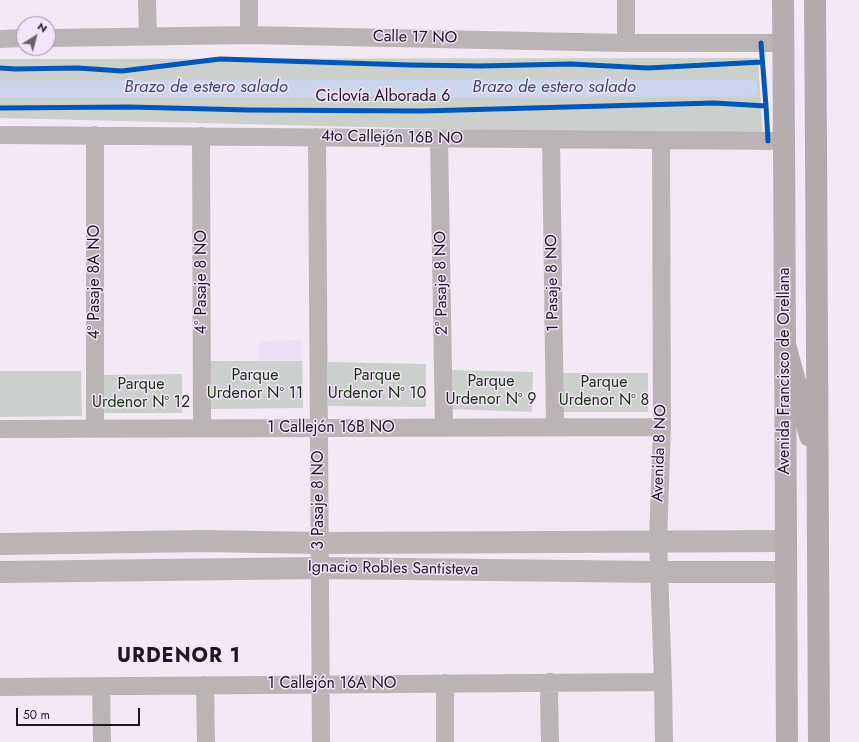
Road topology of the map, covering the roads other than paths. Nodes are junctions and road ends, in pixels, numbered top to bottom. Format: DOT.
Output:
graph roads {
  1 [pos="147,0"];
  2 [pos="249,0"];
  3 [pos="626,0"];
  4 [pos="783,0"];
  5 [pos="815,0"];
  6 [pos="249,35"];
  7 [pos="148,36"];
  8 [pos="16,38"];
  9 [pos="56,38"];
  10 [pos="0,39"];
  11 [pos="626,43"];
  12 [pos="783,44"];
  13 [pos="0,135"];
  14 [pos="95,135"];
  15 [pos="201,136"];
  16 [pos="317,137"];
  17 [pos="439,138"];
  18 [pos="551,139"];
  19 [pos="661,140"];
  20 [pos="784,141"];
  21 [pos="785,345"];
  22 [pos="555,427"];
  23 [pos="662,427"];
  24 [pos="202,428"];
  25 [pos="319,428"];
  26 [pos="444,428"];
  27 [pos="0,429"];
  28 [pos="95,429"];
  29 [pos="818,465"];
  30 [pos="658,541"];
  31 [pos="786,541"];
  32 [pos="320,543"];
  33 [pos="0,544"];
  34 [pos="320,568"];
  35 [pos="0,572"];
  36 [pos="660,572"];
  37 [pos="786,572"];
  38 [pos="550,682"];
  39 [pos="663,682"];
  40 [pos="445,683"];
  41 [pos="321,684"];
  42 [pos="205,685"];
  43 [pos="101,686"];
  44 [pos="0,687"];
  45 [pos="102,742"];
  46 [pos="206,742"];
  47 [pos="321,742"];
  48 [pos="444,742"];
  49 [pos="550,742"];
  50 [pos="664,742"];
  51 [pos="786,742"];
  52 [pos="819,742"];
  1 -- 7 [label="street"];
  2 -- 6 [label="street"];
  3 -- 11 [label="street"];
  4 -- 12 [label="main road, Avenida Francisco de Orellana"];
  5 -- 29 [label="highway, Avenida Francisco de Orellana"];
  6 -- 7 [label="street, Calle 17 NO"];
  6 -- 11 [label="street, Calle 17 NO"];
  7 -- 9 [label="street, Calle 17 NO"];
  8 -- 10 [label="street"];
  11 -- 12 [label="street, Calle 17 NO"];
  12 -- 20 [label="main road, Avenida Francisco de Orellana"];
  13 -- 14 [label="street, 4to Callejón 16B NO"];
  14 -- 15 [label="street, 4to Callejón 16B NO"];
  14 -- 28 [label="street, 4° Pasaje 8A NO"];
  15 -- 16 [label="street, 4to Callejón 16B NO"];
  15 -- 24 [label="street, 4° Pasaje 8 NO"];
  16 -- 17 [label="street, 4to Callejón 16B NO"];
  16 -- 25 [label="street, 3 Pasaje 8 NO"];
  17 -- 18 [label="street, 4to Callejón 16B NO"];
  17 -- 26 [label="street, 2° Pasaje 8 NO"];
  18 -- 19 [label="street, 4to Callejón 16B NO"];
  18 -- 22 [label="street, 1 Pasaje 8 NO"];
  19 -- 20 [label="street, 4to Callejón 16B NO"];
  19 -- 23 [label="street, Avenida 8 NO"];
  20 -- 21 [label="main road, Avenida Francisco de Orellana"];
  21 -- 29 [label="highway"];
  21 -- 31 [label="main road, Avenida Francisco de Orellana"];
  22 -- 23 [label="street, 1 Callejón 16B NO"];
  22 -- 26 [label="street, 1 Callejón 16B NO"];
  23 -- 30 [label="street, Avenida 8 NO"];
  24 -- 25 [label="street, 1 Callejón 16B NO"];
  24 -- 28 [label="street, 1 Callejón 16B NO"];
  25 -- 26 [label="street, 1 Callejón 16B NO"];
  25 -- 32 [label="street, 3 Pasaje 8 NO"];
  27 -- 28 [label="street, 1 Callejón 16B NO"];
  29 -- 52 [label="highway, Avenida Francisco de Orellana"];
  30 -- 31 [label="street, Ignacio Robles Santisteva"];
  30 -- 32 [label="street, Ignacio Robles Santisteva"];
  30 -- 36 [label="street, Avenida 8 NO"];
  31 -- 37 [label="main road, Avenida Francisco de Orellana"];
  32 -- 33 [label="street, Ignacio Robles Santisteva"];
  32 -- 34 [label="street, 3 Pasaje 8 NO"];
  34 -- 35 [label="street, Ignacio Robles Santisteva"];
  34 -- 36 [label="street, Ignacio Robles Santisteva"];
  34 -- 41 [label="street, 3 Pasaje 8 NO"];
  36 -- 37 [label="street, Ignacio Robles Santisteva"];
  36 -- 39 [label="street, Avenida 8 NO"];
  37 -- 51 [label="main road, Avenida Francisco de Orellana"];
  38 -- 39 [label="street, 1 Callejón 16A NO"];
  38 -- 40 [label="street, 1 Callejón 16A NO"];
  38 -- 49 [label="street"];
  39 -- 50 [label="street, Avenida 8 NO"];
  40 -- 41 [label="street, 1 Callejón 16A NO"];
  40 -- 48 [label="street"];
  41 -- 42 [label="street, 1 Callejón 16A NO"];
  41 -- 47 [label="street, 3 Pasaje 8 NO"];
  42 -- 43 [label="street, 1 Callejón 16A NO"];
  42 -- 46 [label="street"];
  43 -- 44 [label="street, 1 Callejón 16A NO"];
  43 -- 45 [label="street"];
}
